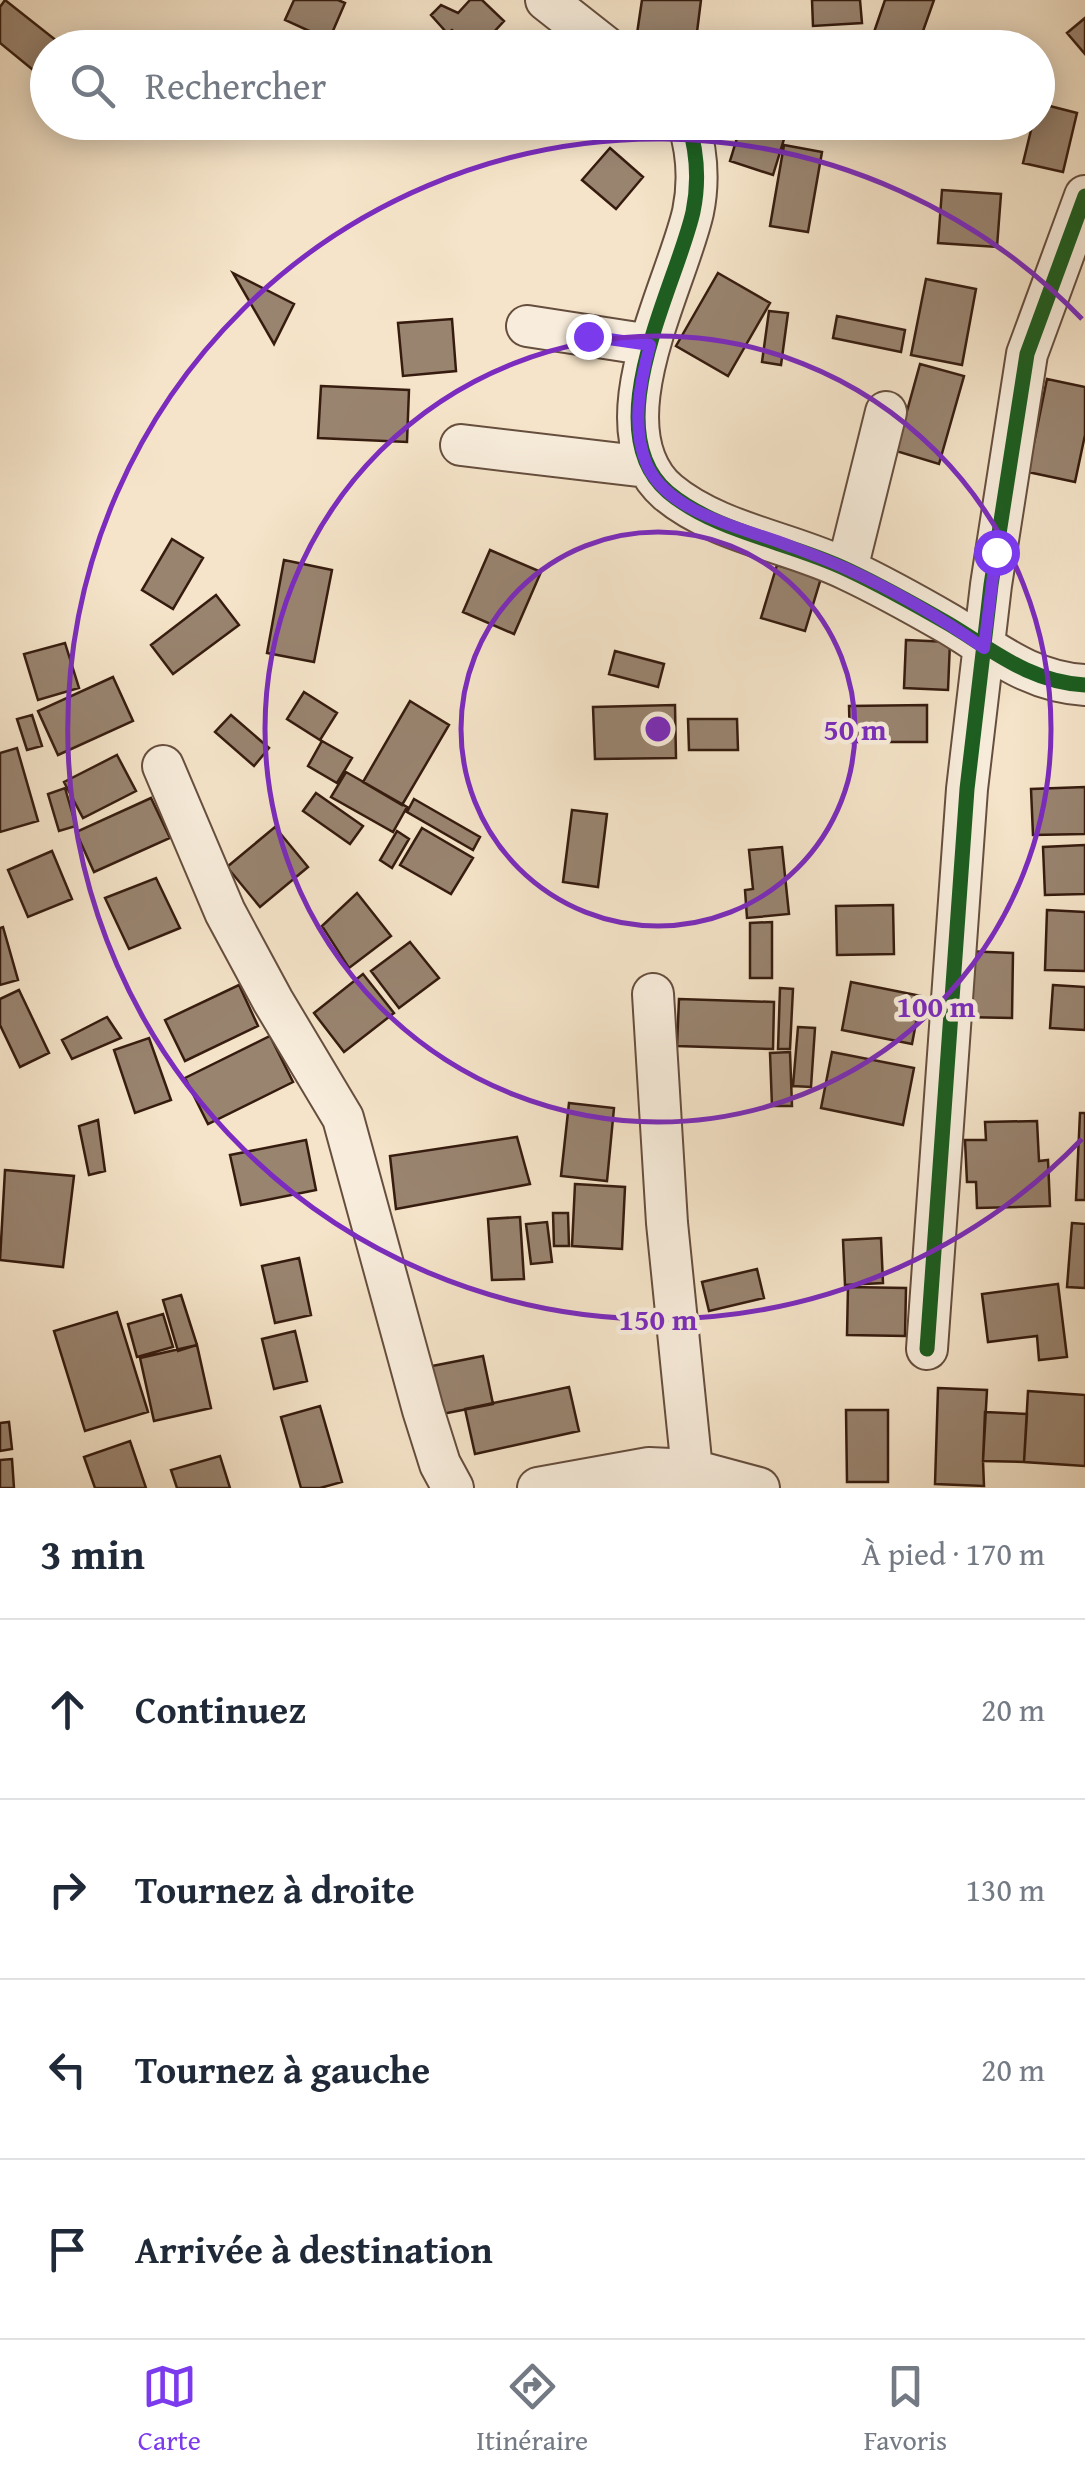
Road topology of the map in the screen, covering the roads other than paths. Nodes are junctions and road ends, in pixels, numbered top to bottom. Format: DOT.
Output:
graph roads {
  1 [pos="546,0"];
  2 [pos="585,30"];
  3 [pos="693,140"];
  4 [pos="1085,196"];
  5 [pos="527,326"];
  6 [pos="650,345"];
  7 [pos="886,412"];
  8 [pos="460,445"];
  9 [pos="648,467"];
  10 [pos="847,569"];
  11 [pos="984,648"];
  12 [pos="1085,685"];
  13 [pos="163,766"];
  14 [pos="653,994"];
  15 [pos="927,1348"];
  16 [pos="692,1470"];
  17 [pos="452,1488"];
  18 [pos="538,1488"];
  19 [pos="759,1488"];
  1 -- 2 [label="street"];
  3 -- 6 [label="street"];
  4 -- 11 [label="street"];
  5 -- 6 [label="street"];
  6 -- 9 [label="street"];
  7 -- 10 [label="street"];
  8 -- 9 [label="street"];
  9 -- 10 [label="street"];
  10 -- 11 [label="street"];
  11 -- 12 [label="street"];
  11 -- 15 [label="street"];
  13 -- 17 [label="street"];
  14 -- 16 [label="street"];
  16 -- 18 [label="street"];
  16 -- 19 [label="street"];
}
